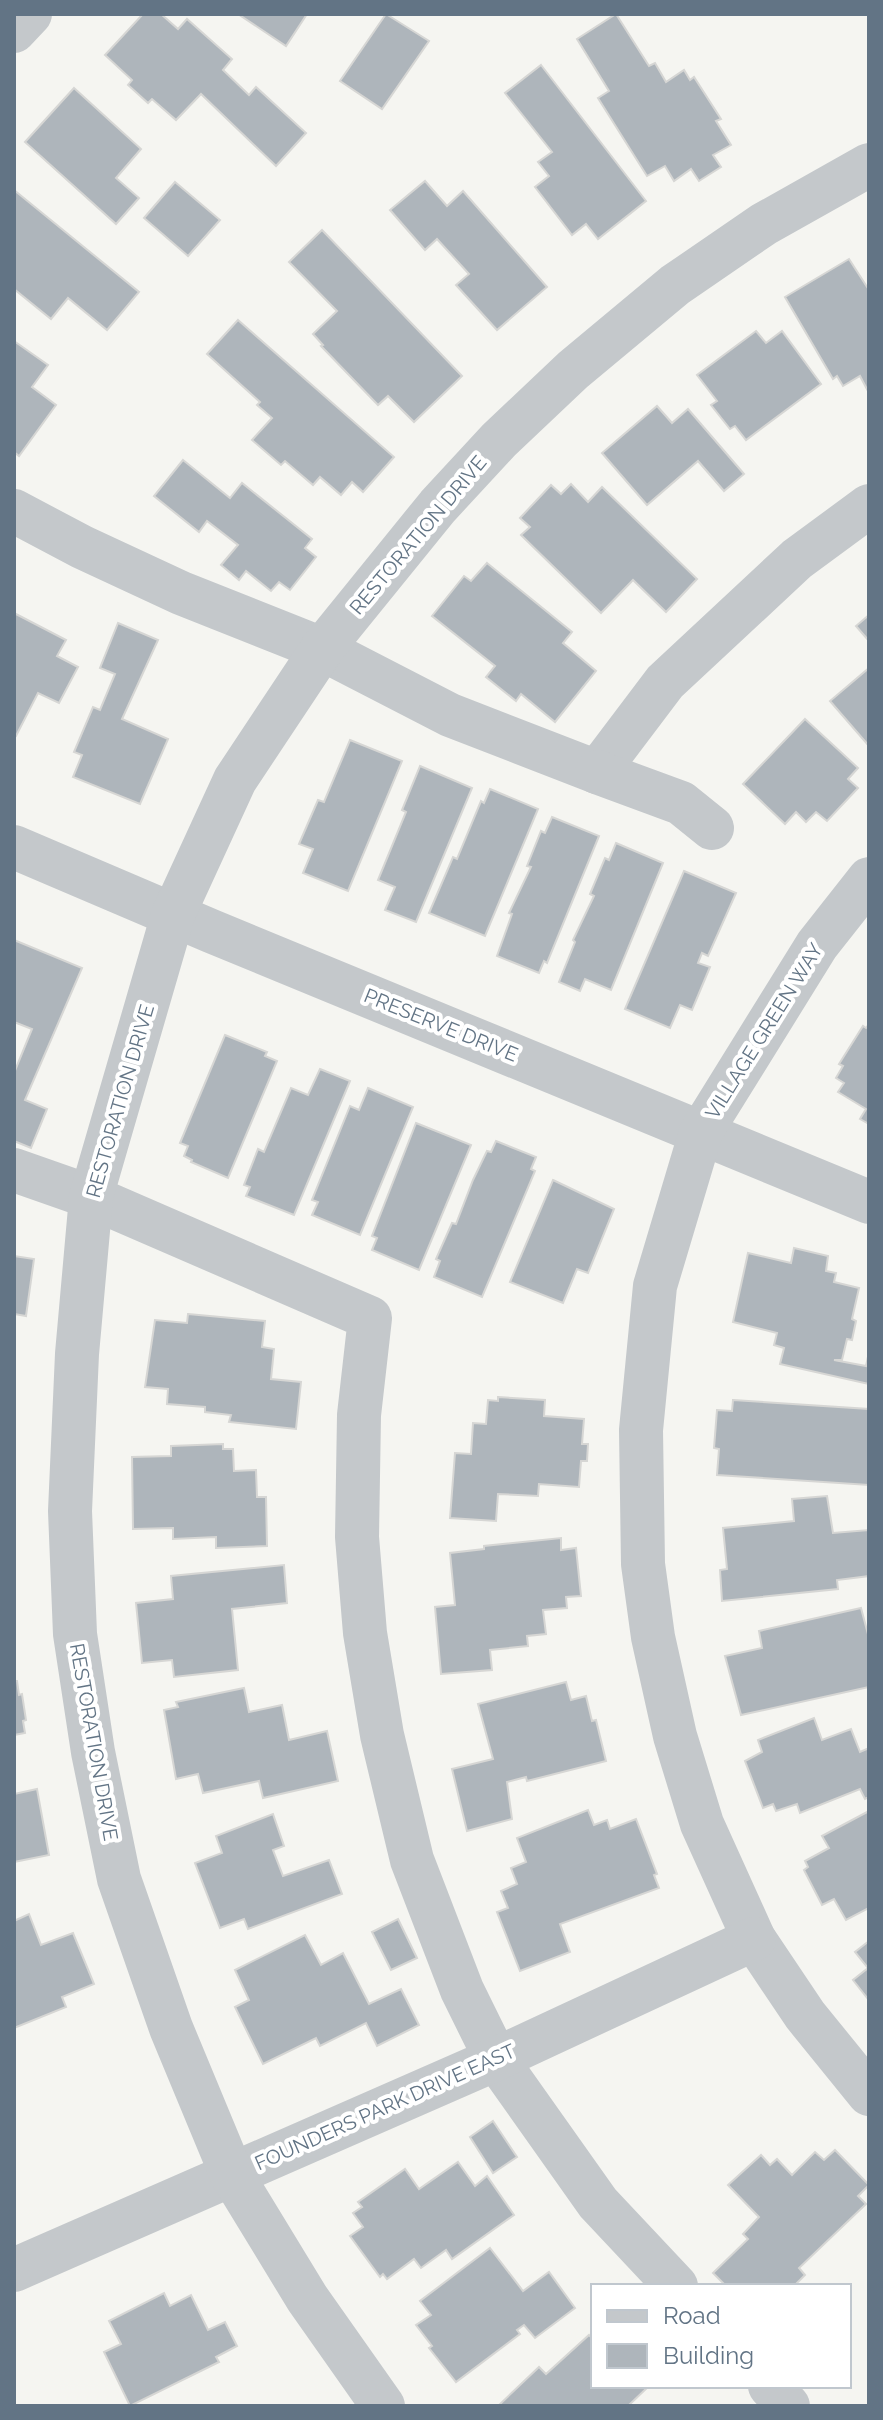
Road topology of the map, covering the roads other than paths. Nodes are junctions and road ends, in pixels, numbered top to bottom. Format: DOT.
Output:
graph roads {
  1 [pos="30,14"];
  2 [pos="14,31"];
  3 [pos="869,165"];
  4 [pos="869,506"];
  5 [pos="14,511"];
  6 [pos="322,649"];
  7 [pos="597,772"];
  8 [pos="712,828"];
  9 [pos="14,847"];
  10 [pos="869,879"];
  11 [pos="173,915"];
  12 [pos="701,1132"];
  13 [pos="14,1170"];
  14 [pos="91,1197"];
  15 [pos="869,1202"];
  16 [pos="754,1939"];
  17 [pos="496,2059"];
  18 [pos="869,2094"];
  19 [pos="232,2175"];
  20 [pos="14,2270"];
  21 [pos="674,2284"];
  22 [pos="772,2388"];
  23 [pos="383,2406"];
  24 [pos="788,2406"];
  1 -- 2 [label="street"];
  3 -- 6 [label="street, RESTORATION DRIVE"];
  4 -- 7 [label="street"];
  5 -- 6 [label="street"];
  6 -- 7 [label="street"];
  6 -- 11 [label="street, RESTORATION DRIVE"];
  7 -- 8 [label="street"];
  9 -- 11 [label="street, PRESERVE DRIVE"];
  10 -- 12 [label="street, VILLAGE GREEN WAY"];
  11 -- 12 [label="street, PRESERVE DRIVE"];
  11 -- 14 [label="street, RESTORATION DRIVE"];
  12 -- 15 [label="street, PRESERVE DRIVE"];
  12 -- 16 [label="street, VILLAGE GREEN WAY"];
  13 -- 14 [label="street"];
  14 -- 17 [label="street"];
  14 -- 19 [label="street, RESTORATION DRIVE"];
  16 -- 17 [label="street, FOUNDERS PARK DRIVE EAST"];
  16 -- 18 [label="street, VILLAGE GREEN WAY"];
  17 -- 19 [label="street, FOUNDERS PARK DRIVE EAST"];
  17 -- 21 [label="street"];
  19 -- 20 [label="street, FOUNDERS PARK DRIVE EAST"];
  19 -- 23 [label="street, RESTORATION DRIVE"];
  22 -- 24 [label="street"];
}
